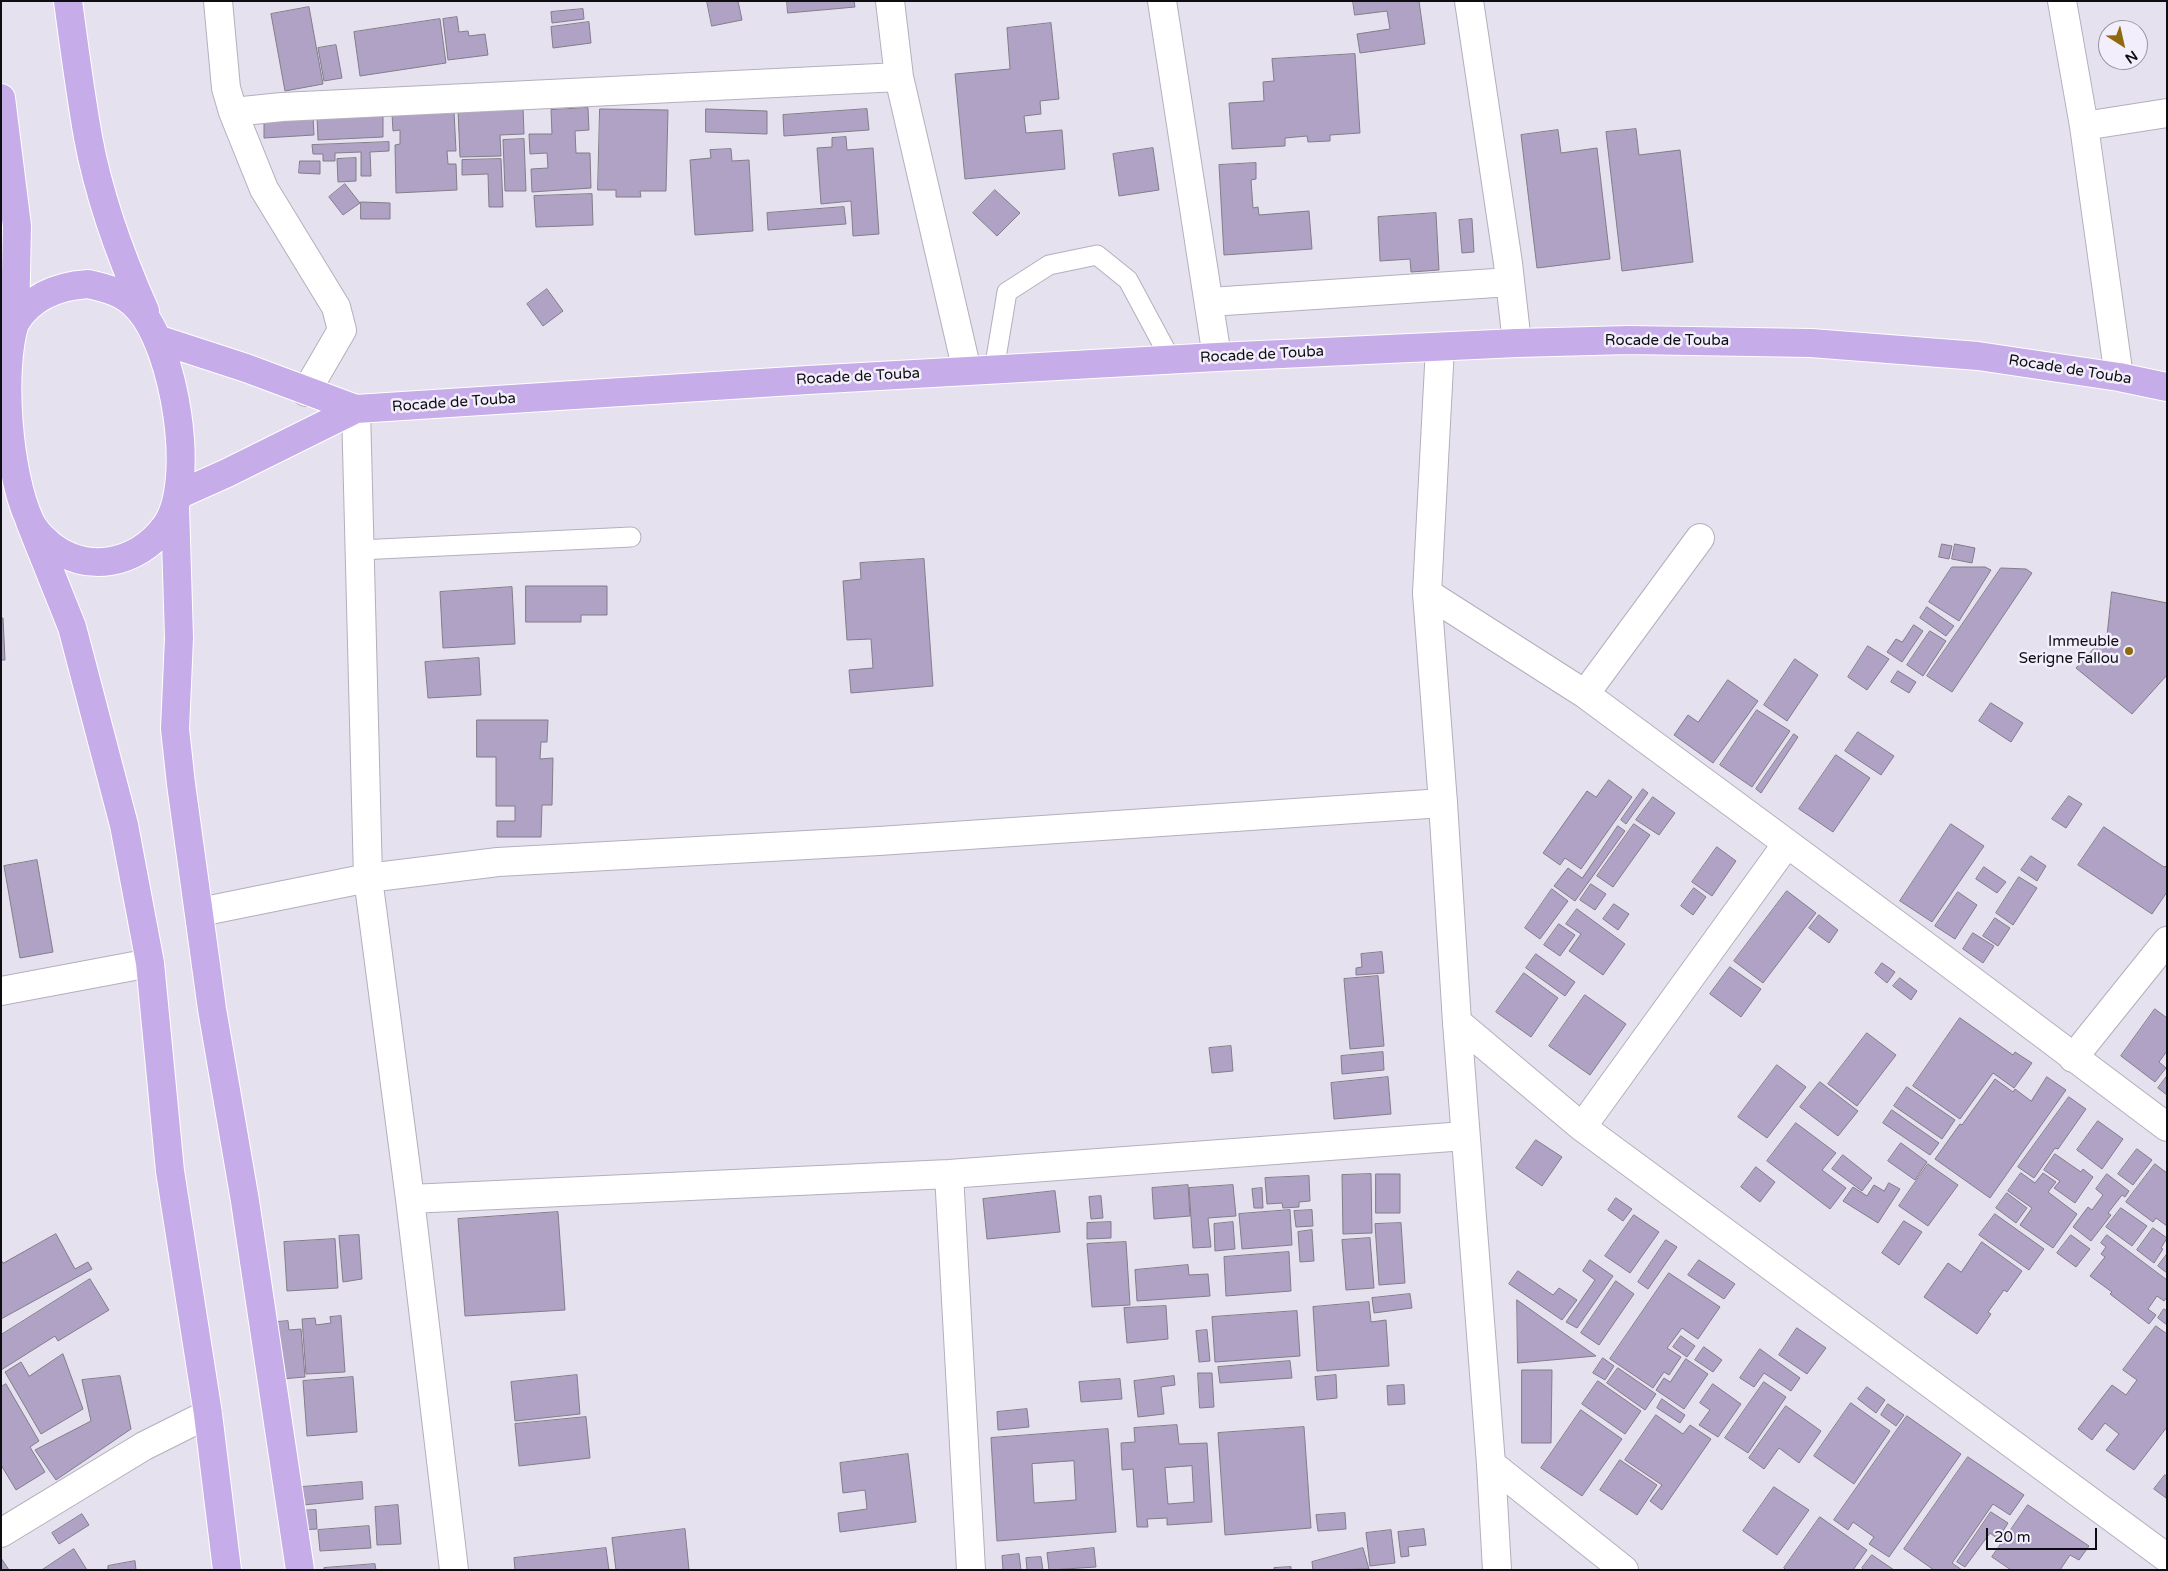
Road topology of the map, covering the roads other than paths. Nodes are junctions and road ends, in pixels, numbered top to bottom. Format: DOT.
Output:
graph roads {
  1 [pos="68,1"];
  2 [pos="218,1"];
  3 [pos="890,1"];
  4 [pos="1162,1"];
  5 [pos="1469,1"];
  6 [pos="2062,1"];
  7 [pos="899,77"];
  8 [pos="1,98"];
  9 [pos="233,112"];
  10 [pos="2167,113"];
  11 [pos="2084,126"];
  12 [pos="9,268"];
  13 [pos="1510,282"];
  14 [pos="1210,302"];
  15 [pos="156,336"];
  16 [pos="7,340"];
  17 [pos="1517,343"];
  18 [pos="1440,346"];
  19 [pos="1217,357"];
  20 [pos="1171,360"];
  21 [pos="994,370"];
  22 [pos="967,371"];
  23 [pos="2119,377"];
  24 [pos="2167,387"];
  25 [pos="306,392"];
  26 [pos="356,409"];
  27 [pos="176,501"];
  28 [pos="19,508"];
  29 [pos="631,537"];
  30 [pos="1700,538"];
  31 [pos="359,550"];
  32 [pos="1427,593"];
  33 [pos="1584,694"];
  34 [pos="1444,803"];
  35 [pos="1786,845"];
  36 [pos="368,878"];
  37 [pos="200,912"];
  38 [pos="2167,941"];
  39 [pos="150,963"];
  40 [pos="1,991"];
  41 [pos="1457,1022"];
  42 [pos="2073,1058"];
  43 [pos="1582,1127"];
  44 [pos="2167,1127"];
  45 [pos="1465,1136"];
  46 [pos="949,1174"];
  47 [pos="410,1199"];
  48 [pos="208,1414"];
  49 [pos="1491,1464"];
  50 [pos="1,1533"];
  51 [pos="2167,1558"];
  52 [pos="227,1570"];
  53 [pos="300,1570"];
  54 [pos="454,1570"];
  55 [pos="971,1570"];
  56 [pos="1496,1570"];
  57 [pos="1624,1570"];
  1 -- 15 [label="main road"];
  2 -- 9 [label="street"];
  3 -- 7 [label="street"];
  4 -- 14 [label="street"];
  5 -- 13 [label="street"];
  6 -- 11 [label="street"];
  7 -- 9 [label="street"];
  7 -- 22 [label="street"];
  8 -- 12 [label="main road"];
  9 -- 25 [label="street"];
  10 -- 11 [label="street"];
  11 -- 23 [label="street"];
  12 -- 16 [label="main road"];
  13 -- 14 [label="street"];
  13 -- 17 [label="street"];
  14 -- 19 [label="street"];
  15 -- 16 [label="main road"];
  15 -- 25 [label="main road, Rocade de Touba"];
  15 -- 27 [label="main road"];
  16 -- 28 [label="main road"];
  17 -- 18 [label="main road, Rocade de Touba"];
  17 -- 23 [label="main road, Rocade de Touba"];
  18 -- 19 [label="main road, Rocade de Touba"];
  18 -- 32 [label="street"];
  19 -- 20 [label="main road, Rocade de Touba"];
  20 -- 21 [label="main road, Rocade de Touba"];
  20 -- 21 [label="lane"];
  21 -- 22 [label="main road, Rocade de Touba"];
  22 -- 26 [label="main road, Rocade de Touba"];
  23 -- 24 [label="main road, Rocade de Touba"];
  25 -- 26 [label="main road, Rocade de Touba"];
  26 -- 27 [label="main road, Rocade de Touba"];
  26 -- 31 [label="street"];
  27 -- 28 [label="main road"];
  27 -- 37 [label="main road"];
  28 -- 39 [label="main road"];
  29 -- 31 [label="lane"];
  30 -- 33 [label="street"];
  31 -- 36 [label="street"];
  32 -- 33 [label="street"];
  32 -- 34 [label="street"];
  33 -- 35 [label="street"];
  34 -- 36 [label="street"];
  34 -- 41 [label="street"];
  35 -- 42 [label="street"];
  35 -- 43 [label="street"];
  36 -- 37 [label="street"];
  36 -- 47 [label="street"];
  37 -- 53 [label="main road"];
  38 -- 42 [label="street"];
  39 -- 40 [label="street"];
  39 -- 48 [label="main road"];
  41 -- 43 [label="street"];
  41 -- 45 [label="street"];
  42 -- 44 [label="street"];
  43 -- 51 [label="street"];
  45 -- 46 [label="street"];
  45 -- 49 [label="street"];
  46 -- 47 [label="street"];
  46 -- 55 [label="street"];
  47 -- 54 [label="street"];
  48 -- 50 [label="street"];
  48 -- 52 [label="main road"];
  49 -- 56 [label="street"];
  49 -- 57 [label="street"];
}
